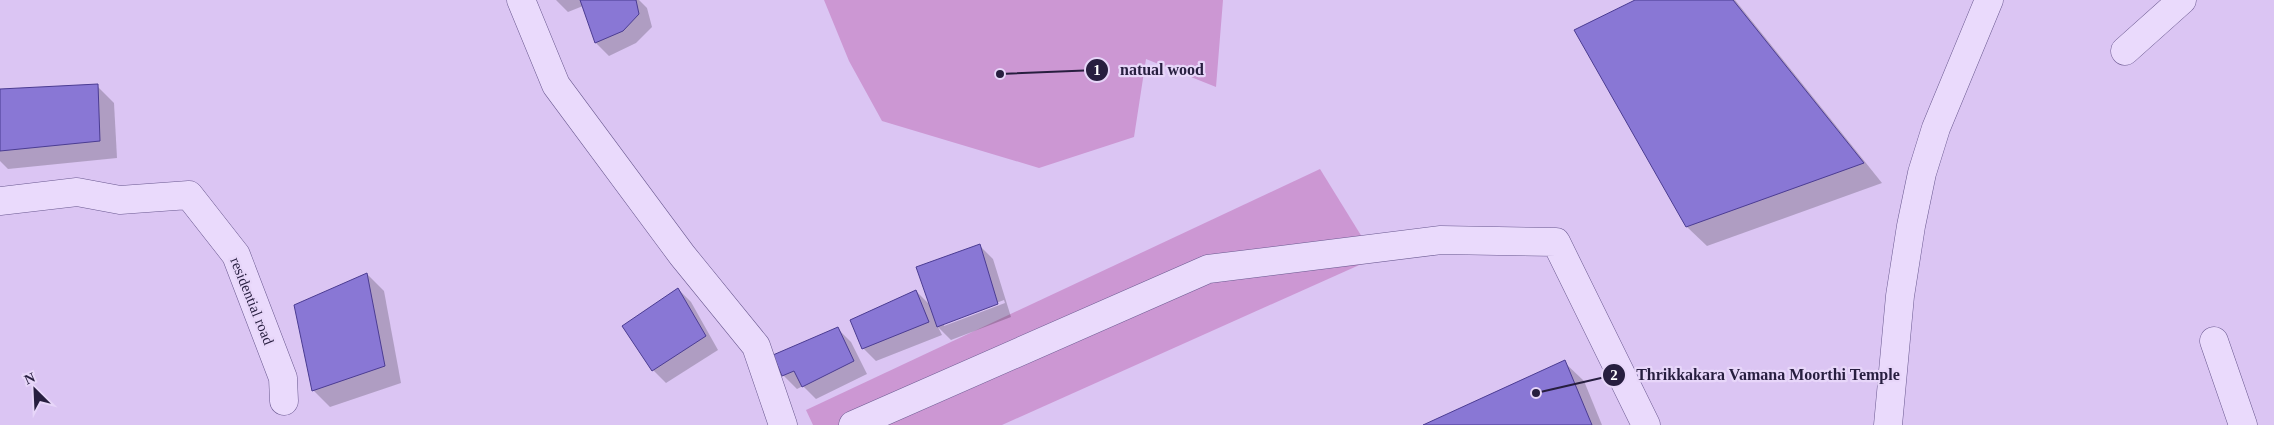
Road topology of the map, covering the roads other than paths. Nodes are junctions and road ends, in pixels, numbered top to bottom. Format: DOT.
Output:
graph roads {
  1 [pos="521,0"];
  2 [pos="1989,0"];
  3 [pos="2182,0"];
  4 [pos="2125,51"];
  5 [pos="0,201"];
  6 [pos="2214,341"];
  7 [pos="284,401"];
  8 [pos="784,425"];
  9 [pos="853,425"];
  10 [pos="1646,425"];
  11 [pos="1888,425"];
  12 [pos="2243,425"];
  1 -- 8 [label="street"];
  2 -- 11 [label="street"];
  3 -- 4 [label="street"];
  5 -- 7 [label="street, residential road"];
  6 -- 12 [label="street"];
  9 -- 10 [label="street"];
}
